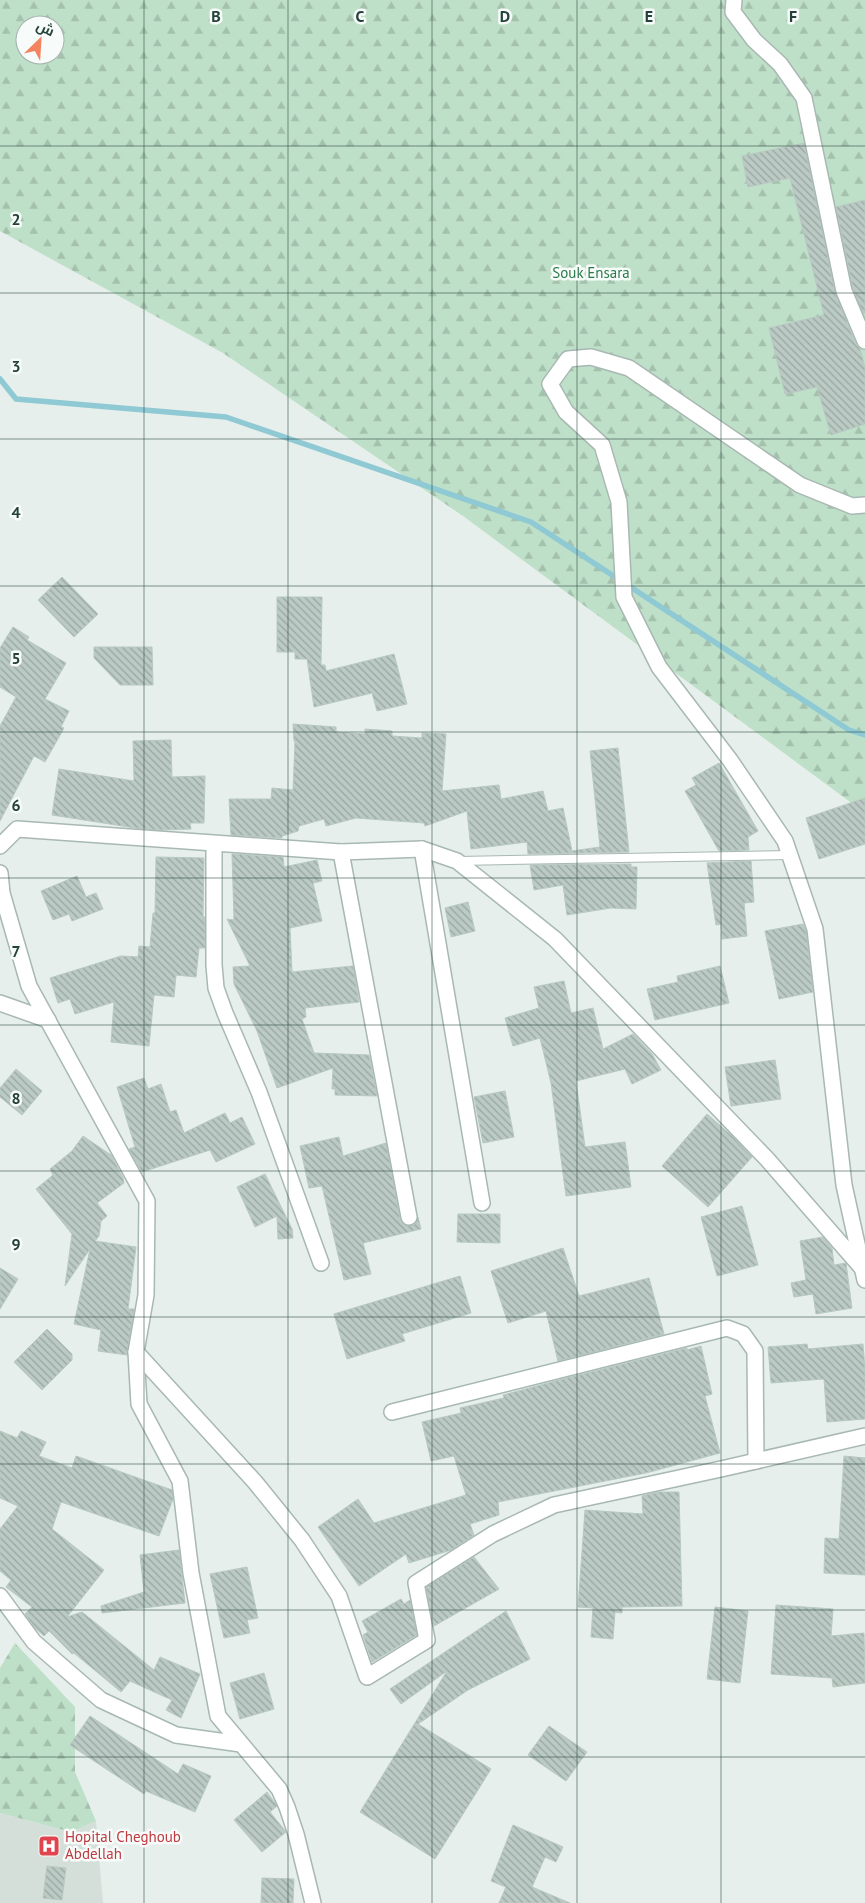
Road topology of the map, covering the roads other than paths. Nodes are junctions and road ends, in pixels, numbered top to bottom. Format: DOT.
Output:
graph roads {
  1 [pos="734,0"];
  2 [pos="865,341"];
  3 [pos="865,506"];
  4 [pos="214,844"];
  5 [pos="0,846"];
  6 [pos="422,849"];
  7 [pos="341,852"];
  8 [pos="790,855"];
  9 [pos="457,861"];
  10 [pos="0,873"];
  11 [pos="0,1004"];
  12 [pos="48,1020"];
  13 [pos="482,1204"];
  14 [pos="409,1218"];
  15 [pos="320,1263"];
  16 [pos="864,1274"];
  17 [pos="136,1352"];
  18 [pos="392,1412"];
  19 [pos="865,1436"];
  20 [pos="756,1461"];
  21 [pos="0,1596"];
  22 [pos="241,1744"];
  23 [pos="313,1903"];
  1 -- 2 [label="street"];
  3 -- 8 [label="street"];
  4 -- 5 [label="street"];
  4 -- 7 [label="street"];
  4 -- 15 [label="street"];
  6 -- 7 [label="street"];
  6 -- 9 [label="street"];
  6 -- 13 [label="street"];
  7 -- 14 [label="street"];
  8 -- 9 [label="lane"];
  8 -- 16 [label="street"];
  9 -- 16 [label="street"];
  10 -- 12 [label="street"];
  11 -- 12 [label="street"];
  12 -- 17 [label="street"];
  17 -- 20 [label="street"];
  17 -- 22 [label="street"];
  18 -- 20 [label="street"];
  19 -- 20 [label="street"];
  21 -- 22 [label="street"];
  22 -- 23 [label="street"];
}
